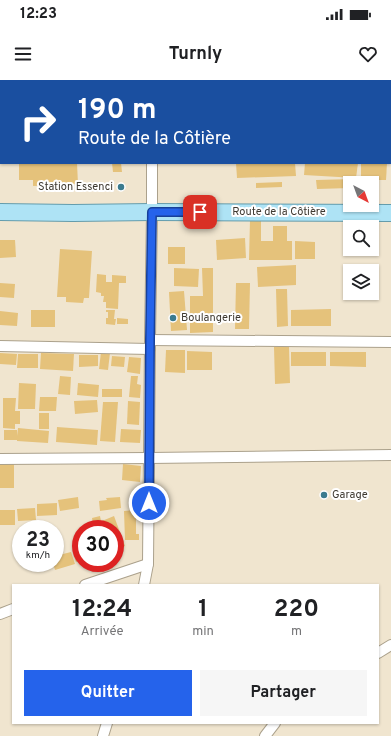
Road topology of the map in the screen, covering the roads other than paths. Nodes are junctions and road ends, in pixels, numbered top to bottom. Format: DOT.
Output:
graph roads {
  1 [pos="152,164"];
  2 [pos="0,212"];
  3 [pos="152,212"];
  4 [pos="391,213"];
  5 [pos="391,342"];
  6 [pos="150,345"];
  7 [pos="0,346"];
  8 [pos="391,455"];
  9 [pos="149,458"];
  10 [pos="0,459"];
  11 [pos="148,564"];
  12 [pos="88,584"];
  13 [pos="144,584"];
  14 [pos="12,609"];
  15 [pos="0,614"];
  16 [pos="391,645"];
  17 [pos="379,652"];
  18 [pos="107,724"];
  19 [pos="274,724"];
  20 [pos="103,736"];
  21 [pos="265,736"];
  1 -- 3 [label="street"];
  2 -- 3 [label="main road, Route de la Côtière"];
  3 -- 4 [label="main road, Route de la Côtière"];
  3 -- 6 [label="street"];
  5 -- 6 [label="street"];
  6 -- 7 [label="street"];
  6 -- 9 [label="street"];
  8 -- 9 [label="street"];
  9 -- 10 [label="street"];
  9 -- 11 [label="street"];
  11 -- 12 [label="street"];
  11 -- 13 [label="street"];
  14 -- 15 [label="street"];
  16 -- 17 [label="street"];
  18 -- 20 [label="street"];
  19 -- 21 [label="street"];
}
